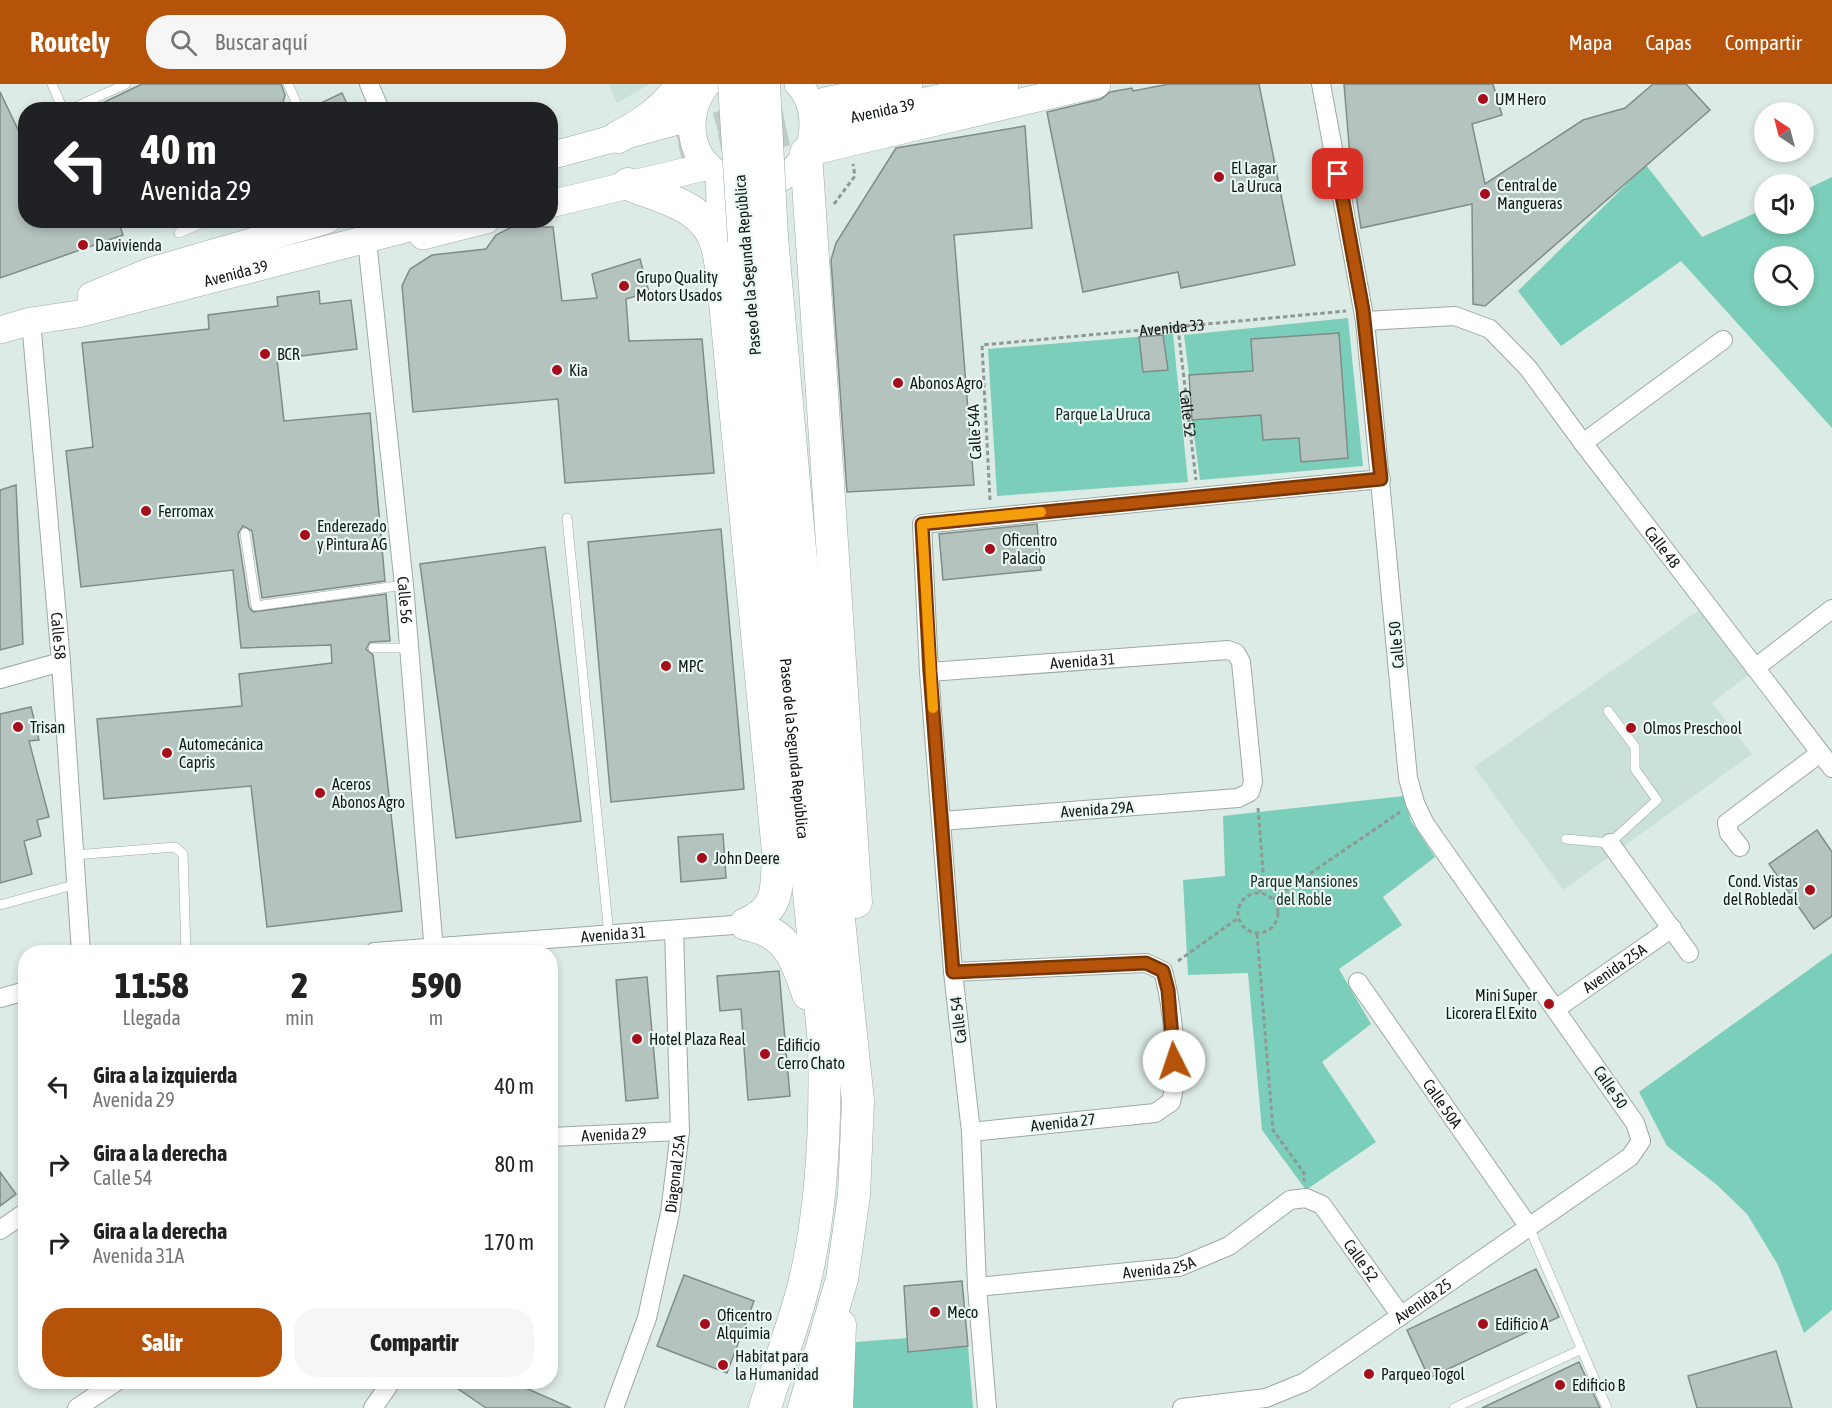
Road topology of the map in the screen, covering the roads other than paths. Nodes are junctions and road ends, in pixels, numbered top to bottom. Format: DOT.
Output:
graph roads {
  1 [pos="52,84"];
  2 [pos="126,84"];
  3 [pos="288,84"];
  4 [pos="369,84"];
  5 [pos="688,84"];
  6 [pos="734,84"];
  7 [pos="764,84"];
  8 [pos="909,84"];
  9 [pos="1005,84"];
  10 [pos="1097,84"];
  11 [pos="1321,84"];
  12 [pos="814,96"];
  13 [pos="60,102"];
  14 [pos="94,102"];
  15 [pos="296,102"];
  16 [pos="377,102"];
  17 [pos="618,137"];
  18 [pos="683,137"];
  19 [pos="806,153"];
  20 [pos="558,154"];
  21 [pos="558,170"];
  22 [pos="715,172"];
  23 [pos="628,184"];
  24 [pos="558,189"];
  25 [pos="558,202"];
  26 [pos="191,228"];
  27 [pos="281,228"];
  28 [pos="349,228"];
  29 [pos="407,228"];
  30 [pos="455,228"];
  31 [pos="179,233"];
  32 [pos="758,239"];
  33 [pos="368,250"];
  34 [pos="724,292"];
  35 [pos="72,310"];
  36 [pos="1364,315"];
  37 [pos="31,321"];
  38 [pos="0,330"];
  39 [pos="1724,340"];
  40 [pos="1583,443"];
  41 [pos="1381,479"];
  42 [pos="567,518"];
  43 [pos="246,532"];
  44 [pos="404,585"];
  45 [pos="1832,609"];
  46 [pos="373,648"];
  47 [pos="409,648"];
  48 [pos="61,662"];
  49 [pos="1755,668"];
  50 [pos="930,672"];
  51 [pos="0,679"];
  52 [pos="1608,711"];
  53 [pos="1820,753"];
  54 [pos="1832,768"];
  55 [pos="1250,792"];
  56 [pos="942,821"];
  57 [pos="1566,839"];
  58 [pos="1610,843"];
  59 [pos="1740,847"];
  60 [pos="778,852"];
  61 [pos="75,855"];
  62 [pos="77,884"];
  63 [pos="0,905"];
  64 [pos="746,924"];
  65 [pos="1672,928"];
  66 [pos="674,930"];
  67 [pos="609,935"];
  68 [pos="81,945"];
  69 [pos="186,945"];
  70 [pos="434,945"];
  71 [pos="492,945"];
  72 [pos="1689,953"];
  73 [pos="953,972"];
  74 [pos="1358,981"];
  75 [pos="817,983"];
  76 [pos="18,993"];
  77 [pos="0,998"];
  78 [pos="1557,1008"];
  79 [pos="824,1043"];
  80 [pos="858,1101"];
  81 [pos="680,1131"];
  82 [pos="971,1132"];
  83 [pos="558,1137"];
  84 [pos="1641,1141"];
  85 [pos="1314,1202"];
  86 [pos="18,1218"];
  87 [pos="1529,1227"];
  88 [pos="0,1230"];
  89 [pos="842,1279"];
  90 [pos="976,1287"];
  91 [pos="1401,1316"];
  92 [pos="1580,1350"];
  93 [pos="106,1389"];
  94 [pos="387,1389"];
  95 [pos="77,1408"];
  96 [pos="373,1408"];
  97 [pos="614,1408"];
  98 [pos="765,1408"];
  99 [pos="804,1408"];
  100 [pos="837,1408"];
  101 [pos="987,1408"];
  102 [pos="1182,1408"];
  103 [pos="1454,1408"];
  104 [pos="1607,1408"];
  1 -- 13 [label="lane"];
  2 -- 14 [label="lane"];
  3 -- 15 [label="lane"];
  4 -- 16 [label="street"];
  5 -- 17 [label="highway"];
  5 -- 18 [label="main road"];
  6 -- 32 [label="highway, Paseo de la Segunda República, bridge"];
  7 -- 32 [label="highway, Paseo de la Segunda República, bridge"];
  8 -- 12 [label="main road, Avenida 39"];
  9 -- 12 [label="main road, Avenida 39"];
  10 -- 19 [label="main road"];
  11 -- 36 [label="street, Calle 50"];
  12 -- 19 [label="main road"];
  17 -- 18 [label="main road"];
  17 -- 20 [label="main road"];
  18 -- 21 [label="main road"];
  18 -- 22 [label="main road"];
  18 -- 24 [label="main road"];
  19 -- 22 [label="main road"];
  19 -- 80 [label="highway"];
  22 -- 23 [label="main road"];
  22 -- 34 [label="highway"];
  23 -- 25 [label="main road"];
  23 -- 34 [label="highway"];
  26 -- 31 [label="lane"];
  27 -- 35 [label="main road"];
  28 -- 35 [label="main road, Avenida 39"];
  29 -- 35 [label="main road, Avenida 39"];
  30 -- 33 [label="main road"];
  32 -- 75 [label="highway, Paseo de la Segunda República"];
  32 -- 80 [label="highway, Paseo de la Segunda República"];
  33 -- 35 [label="main road"];
  33 -- 44 [label="street, Calle 56"];
  34 -- 60 [label="highway"];
  35 -- 37 [label="main road, Avenida 39"];
  36 -- 40 [label="street, Calle 48"];
  36 -- 41 [label="street, Calle 50"];
  37 -- 38 [label="main road, Avenida 39"];
  37 -- 48 [label="street, Calle 58"];
  39 -- 40 [label="street"];
  40 -- 49 [label="street, Calle 48"];
  41 -- 50 [label="street, Calle 54"];
  41 -- 78 [label="street, Calle 50"];
  42 -- 67 [label="lane"];
  43 -- 44 [label="lane"];
  44 -- 47 [label="street, Calle 56"];
  45 -- 49 [label="street"];
  46 -- 47 [label="lane"];
  47 -- 70 [label="street, Calle 56"];
  48 -- 51 [label="street"];
  48 -- 61 [label="street, Calle 58"];
  49 -- 53 [label="street, Calle 48"];
  50 -- 55 [label="street, Avenida 31"];
  50 -- 56 [label="street, Calle 54"];
  52 -- 58 [label="lane"];
  53 -- 54 [label="street, Calle 48"];
  53 -- 59 [label="street"];
  55 -- 56 [label="street, Avenida 29A"];
  56 -- 73 [label="street, Calle 54"];
  57 -- 58 [label="lane"];
  58 -- 65 [label="street"];
  60 -- 64 [label="highway"];
  60 -- 75 [label="highway"];
  61 -- 62 [label="street, Calle 58"];
  61 -- 69 [label="lane"];
  62 -- 63 [label="lane"];
  62 -- 68 [label="street, Calle 58"];
  64 -- 66 [label="street, Avenida 31"];
  64 -- 79 [label="highway"];
  65 -- 72 [label="street"];
  65 -- 78 [label="street, Avenida 25A"];
  66 -- 67 [label="street, Avenida 31"];
  66 -- 81 [label="street, Diagonal 25A"];
  67 -- 71 [label="street, Avenida 31"];
  73 -- 82 [label="street, Calle 54"];
  73 -- 82 [label="street, Avenida 27"];
  74 -- 87 [label="street, Calle 50A"];
  75 -- 79 [label="highway, Paseo de la Segunda República"];
  76 -- 77 [label="street"];
  78 -- 84 [label="street, Calle 50"];
  79 -- 98 [label="highway, Paseo de la Segunda República"];
  80 -- 89 [label="highway, Paseo de la Segunda República"];
  81 -- 83 [label="street, Avenida 29"];
  81 -- 97 [label="street, Diagonal 25A"];
  82 -- 90 [label="street, Calle 54"];
  84 -- 87 [label="street, Avenida 25"];
  85 -- 90 [label="street, Avenida 25A"];
  85 -- 91 [label="street, Calle 52"];
  86 -- 88 [label="street"];
  87 -- 91 [label="street, Avenida 25"];
  87 -- 92 [label="lane"];
  89 -- 99 [label="highway, Paseo de la Segunda República"];
  89 -- 100 [label="highway"];
  90 -- 101 [label="street, Calle 54"];
  91 -- 102 [label="street, Avenida 25"];
  92 -- 103 [label="lane"];
  92 -- 104 [label="lane"];
  93 -- 95 [label="street"];
  94 -- 96 [label="street"];
}
